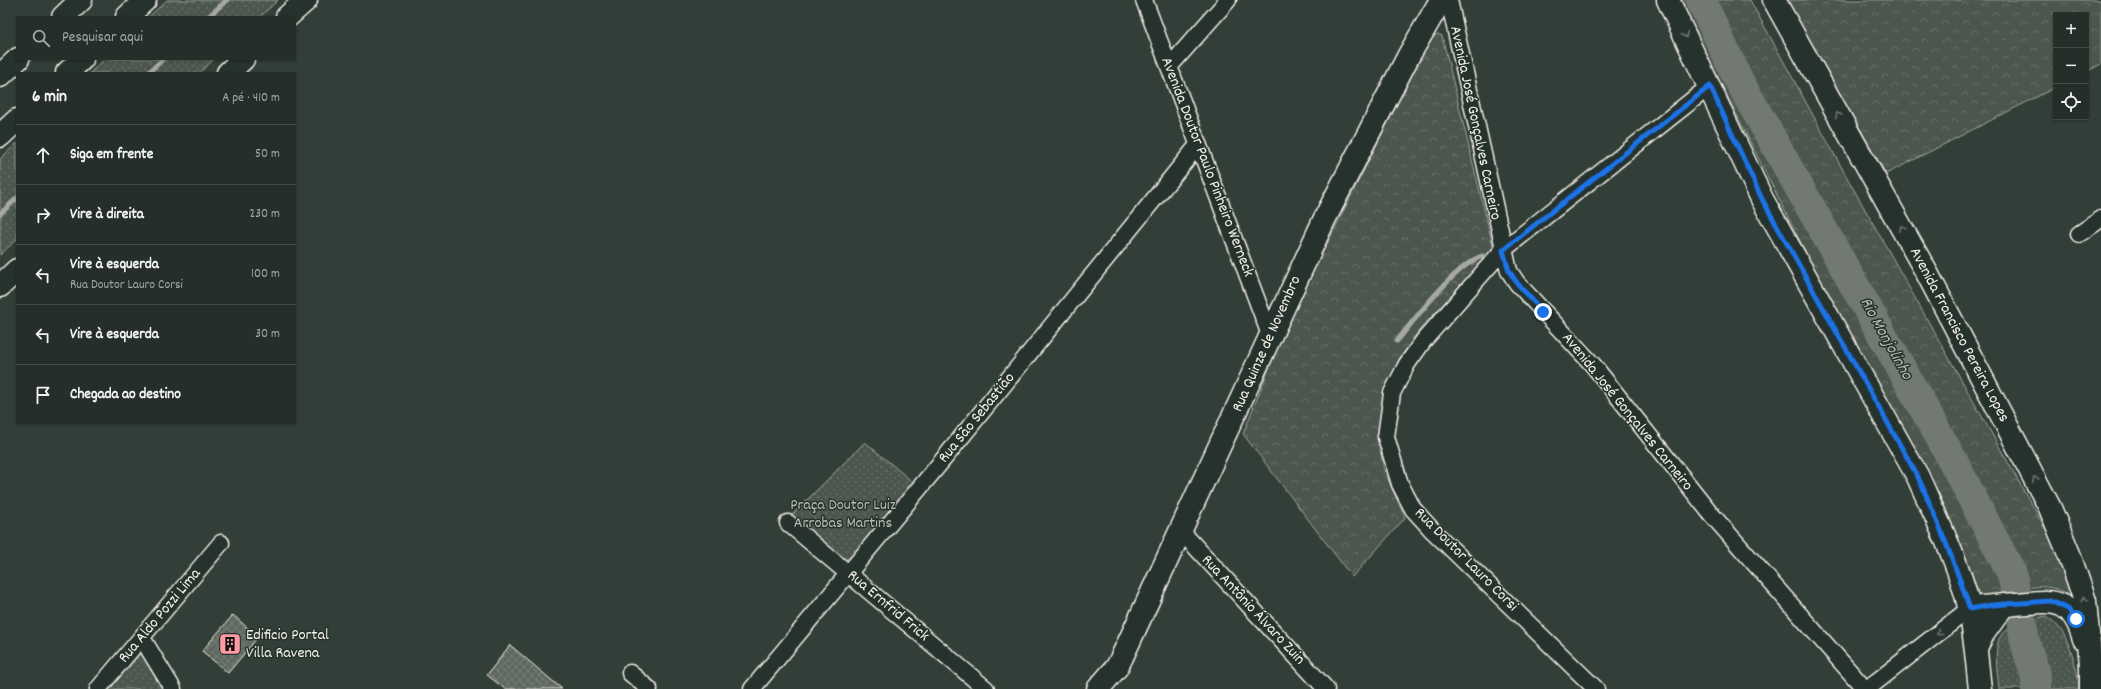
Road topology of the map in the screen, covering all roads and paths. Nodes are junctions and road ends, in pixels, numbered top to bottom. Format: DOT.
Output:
graph roads {
  1 [pos="81,0"];
  2 [pos="145,0"];
  3 [pos="306,0"];
  4 [pos="1144,0"];
  5 [pos="1228,0"];
  6 [pos="1441,0"];
  7 [pos="1448,0"];
  8 [pos="1668,0"];
  9 [pos="1774,0"];
  10 [pos="64,16"];
  11 [pos="128,16"];
  12 [pos="289,16"];
  13 [pos="17,60"];
  14 [pos="81,60"];
  15 [pos="242,60"];
  16 [pos="1169,67"];
  17 [pos="68,72"];
  18 [pos="229,72"];
  19 [pos="0,76"];
  20 [pos="1710,86"];
  21 [pos="16,121"];
  22 [pos="0,136"];
  23 [pos="1198,145"];
  24 [pos="2101,219"];
  25 [pos="2079,234"];
  26 [pos="1503,250"];
  27 [pos="16,271"];
  28 [pos="0,286"];
  29 [pos="1270,335"];
  30 [pos="788,524"];
  31 [pos="1181,531"];
  32 [pos="221,544"];
  33 [pos="849,572"];
  34 [pos="2003,606"];
  35 [pos="1970,609"];
  36 [pos="142,638"];
  37 [pos="1976,648"];
  38 [pos="2096,668"];
  39 [pos="630,673"];
  40 [pos="98,689"];
  41 [pos="173,689"];
  42 [pos="649,689"];
  43 [pos="752,689"];
  44 [pos="986,689"];
  45 [pos="1098,689"];
  46 [pos="1326,689"];
  47 [pos="1596,689"];
  48 [pos="1866,689"];
  49 [pos="1980,689"];
  50 [pos="2091,689"];
  1 -- 10 [label="main road"];
  2 -- 11 [label="main road"];
  3 -- 12 [label="main road"];
  4 -- 16 [label="street, Avenida Doutor Paulo Pinheiro Werneck"];
  5 -- 16 [label="street"];
  6 -- 29 [label="main road, Rua Quinze de Novembro"];
  7 -- 26 [label="street, Avenida José Gonçalves Carneiro"];
  8 -- 20 [label="main road, one-way"];
  38 -- 9 [label="main road, Avenida Francisco Pereira Lopes, one-way"];
  13 -- 19 [label="main road"];
  14 -- 17 [label="main road"];
  15 -- 18 [label="main road"];
  16 -- 23 [label="street, Avenida Doutor Paulo Pinheiro Werneck"];
  20 -- 26 [label="street, Rua Doutor Lauro Corsi"];
  20 -- 35 [label="main road"];
  21 -- 22 [label="main road"];
  23 -- 29 [label="street, Avenida Doutor Paulo Pinheiro Werneck"];
  23 -- 33 [label="street, Rua São Sebastião"];
  24 -- 25 [label="street"];
  26 -- 47 [label="street, Rua Doutor Lauro Corsi"];
  26 -- 48 [label="street, Avenida José Gonçalves Carneiro"];
  27 -- 28 [label="main road"];
  29 -- 31 [label="main road, Rua Quinze de Novembro"];
  30 -- 33 [label="street, Rua Ernfrid Frick"];
  31 -- 45 [label="main road, Rua Quinze de Novembro"];
  31 -- 46 [label="street, Rua Antônio Álvaro Zuin"];
  32 -- 36 [label="street, Rua Aldo Pozzi Lima"];
  33 -- 43 [label="street, Rua São Sebastião"];
  33 -- 44 [label="street, Rua Ernfrid Frick"];
  34 -- 35 [label="main road"];
  34 -- 37 [label="main road"];
  34 -- 38 [label="main road"];
  35 -- 37 [label="main road"];
  35 -- 48 [label="street, one-way"];
  36 -- 40 [label="street, Rua Aldo Pozzi Lima"];
  36 -- 41 [label="street"];
  37 -- 49 [label="main road"];
  38 -- 50 [label="main road, Avenida Francisco Pereira Lopes"];
  39 -- 42 [label="street"];
}
